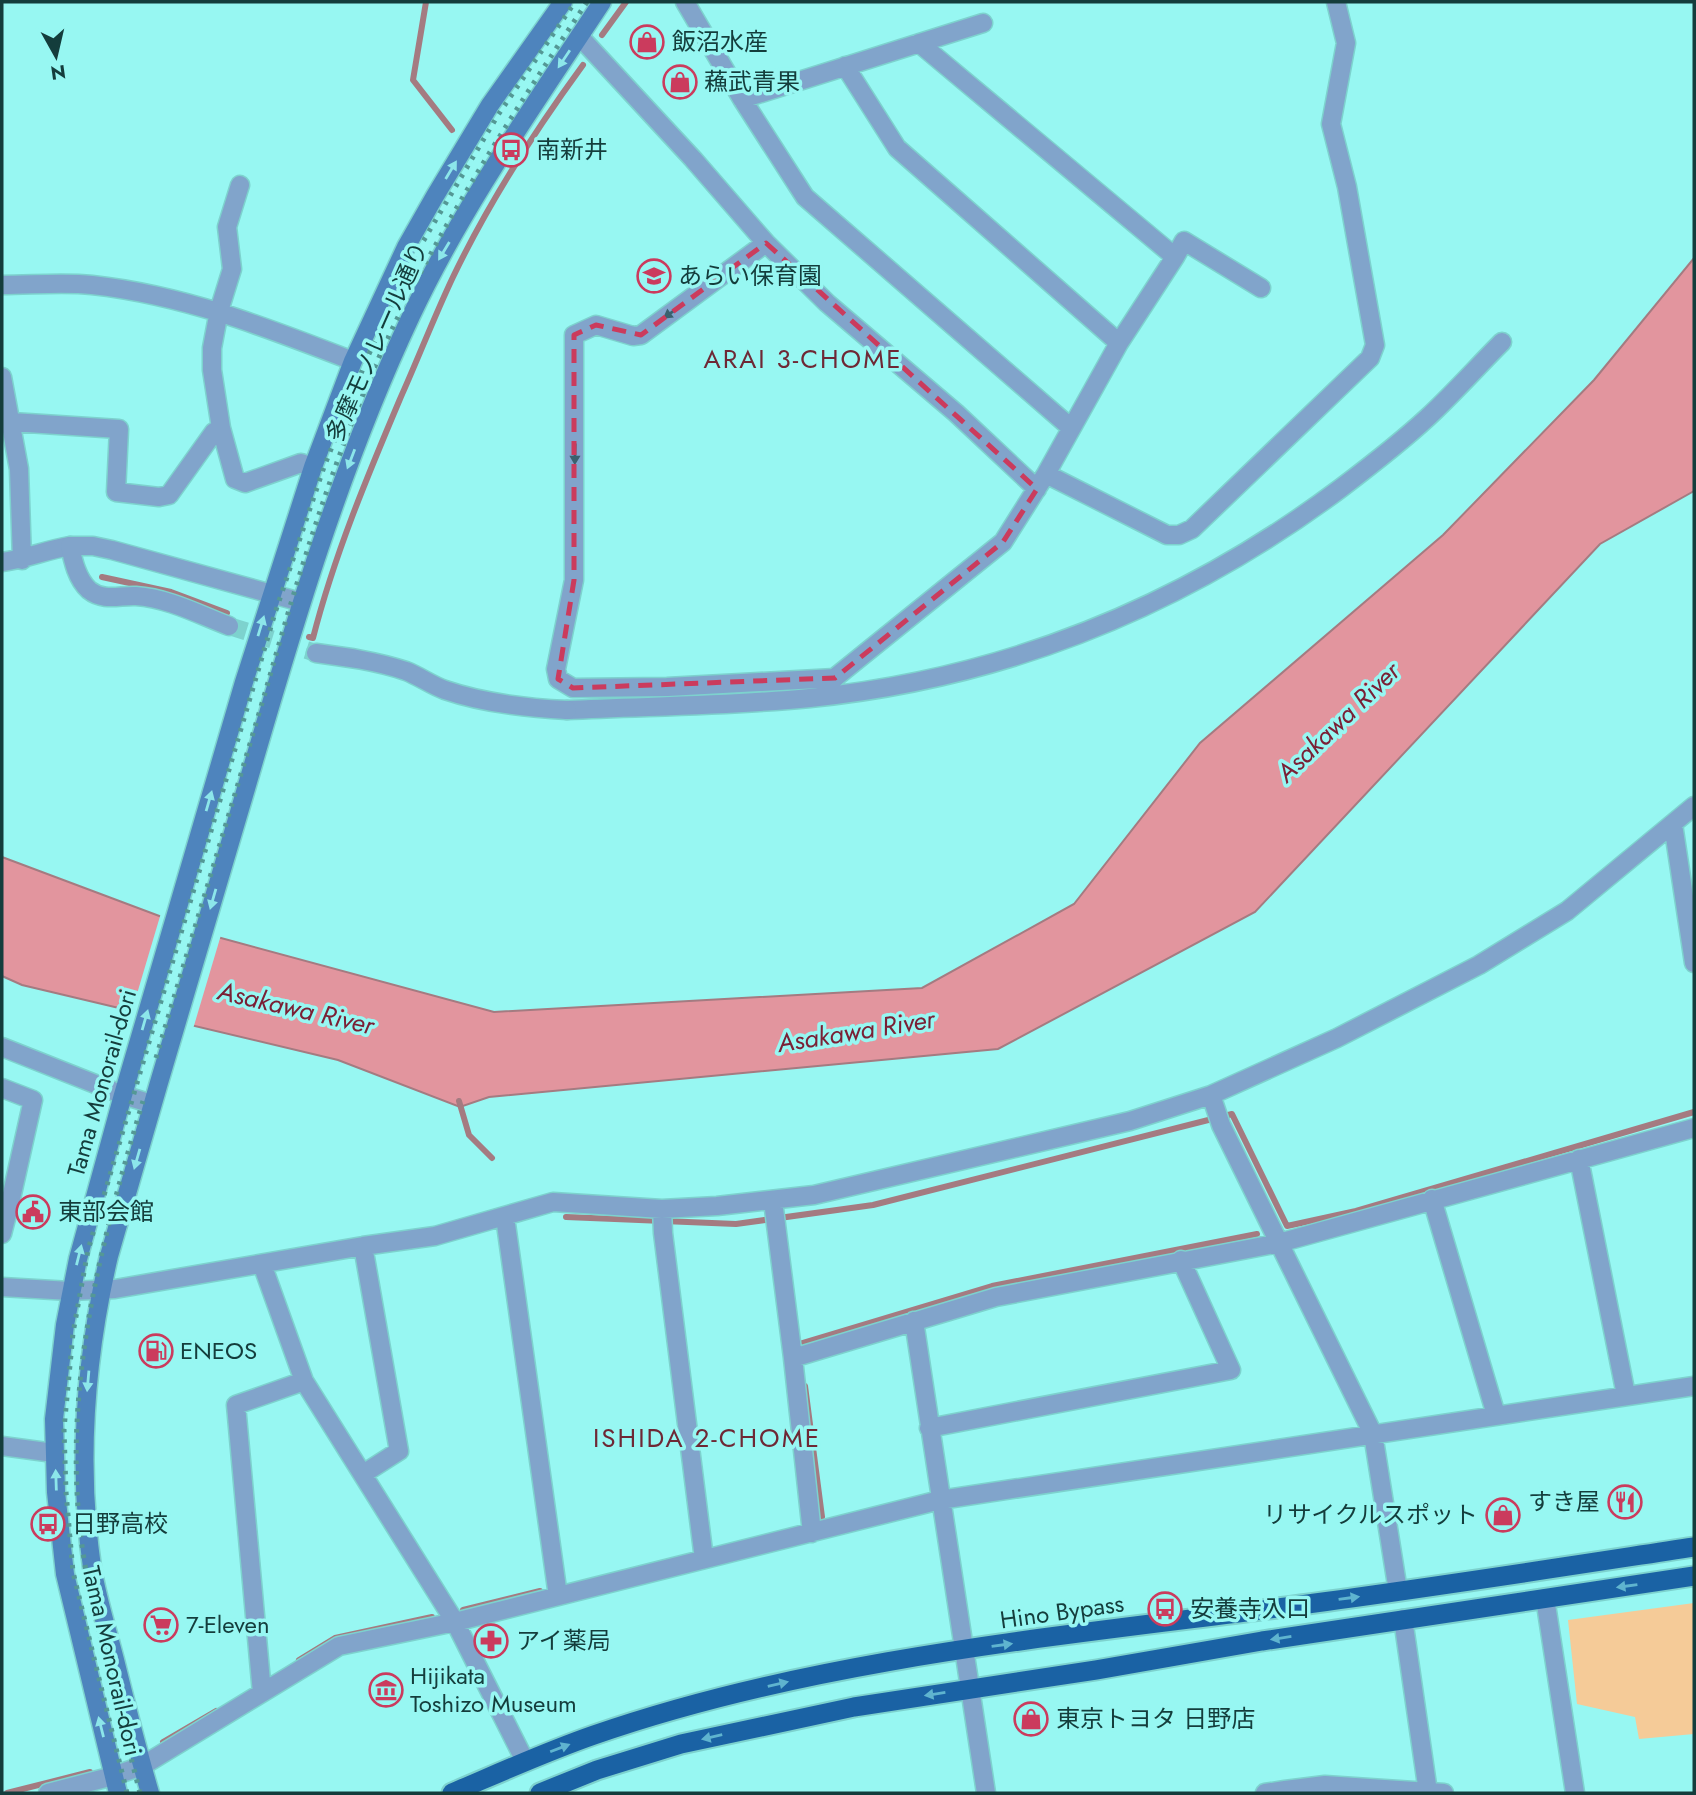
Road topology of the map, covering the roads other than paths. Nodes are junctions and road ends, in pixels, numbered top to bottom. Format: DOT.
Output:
graph roads {
  1 [pos="563,2"];
  2 [pos="602,2"];
  3 [pos="685,2"];
  4 [pos="1336,2"];
  5 [pos="983,23"];
  6 [pos="579,36"];
  7 [pos="919,43"];
  8 [pos="845,66"];
  9 [pos="741,99"];
  10 [pos="240,185"];
  11 [pos="766,243"];
  12 [pos="1175,257"];
  13 [pos="2,285"];
  14 [pos="1261,288"];
  15 [pos="219,311"];
  16 [pos="1502,342"];
  17 [pos="1119,343"];
  18 [pos="353,361"];
  19 [pos="2,377"];
  20 [pos="12,422"];
  21 [pos="1070,427"];
  22 [pos="221,428"];
  23 [pos="313,467"];
  24 [pos="1041,482"];
  25 [pos="70,546"];
  26 [pos="22,560"];
  27 [pos="2,562"];
  28 [pos="271,594"];
  29 [pos="301,602"];
  30 [pos="229,626"];
  31 [pos="316,653"];
  32 [pos="835,678"];
  33 [pos="244,682"];
  34 [pos="274,692"];
  35 [pos="811,698"];
  36 [pos="1694,806"];
  37 [pos="1673,824"];
  38 [pos="1694,963"];
  39 [pos="2,1047"];
  40 [pos="2,1088"];
  41 [pos="124,1090"];
  42 [pos="154,1099"];
  43 [pos="1212,1101"];
  44 [pos="1694,1128"];
  45 [pos="1579,1159"];
  46 [pos="1432,1199"];
  47 [pos="6,1202"];
  48 [pos="773,1205"];
  49 [pos="663,1211"];
  50 [pos="505,1217"];
  51 [pos="2,1234"];
  52 [pos="1279,1243"];
  53 [pos="363,1246"];
  54 [pos="1181,1260"];
  55 [pos="262,1264"];
  56 [pos="2,1287"];
  57 [pos="101,1290"];
  58 [pos="71,1292"];
  59 [pos="914,1321"];
  60 [pos="793,1358"];
  61 [pos="304,1381"];
  62 [pos="1694,1386"];
  63 [pos="1626,1395"];
  64 [pos="1496,1415"];
  65 [pos="929,1428"];
  66 [pos="1373,1434"];
  67 [pos="2,1446"];
  68 [pos="54,1453"];
  69 [pos="363,1474"];
  70 [pos="940,1500"];
  71 [pos="812,1533"];
  72 [pos="1694,1546"];
  73 [pos="704,1559"];
  74 [pos="1694,1576"];
  75 [pos="1398,1591"];
  76 [pos="558,1596"];
  77 [pos="1545,1598"];
  78 [pos="1403,1619"];
  79 [pos="455,1622"];
  80 [pos="964,1651"];
  81 [pos="971,1688"];
  82 [pos="262,1693"];
  83 [pos="525,1761"];
  84 [pos="142,1766"];
  85 [pos="116,1785"];
  86 [pos="1285,1792"];
  87 [pos="48,1793"];
  88 [pos="150,1793"];
  89 [pos="452,1793"];
  90 [pos="540,1793"];
  91 [pos="986,1793"];
  92 [pos="1265,1793"];
  93 [pos="1436,1793"];
  94 [pos="1575,1793"];
  18 -- 1 [label="main road, 多摩モノレール通り, one-way"];
  2 -- 6 [label="main road, 多摩モノレール通り"];
  3 -- 9 [label="street"];
  4 -- 24 [label="street"];
  5 -- 7 [label="street"];
  6 -- 11 [label="street"];
  6 -- 29 [label="main road, 多摩モノレール通り, one-way"];
  7 -- 8 [label="street"];
  7 -- 12 [label="street"];
  8 -- 9 [label="street"];
  8 -- 17 [label="street"];
  9 -- 21 [label="street"];
  10 -- 15 [label="street"];
  11 -- 24 [label="street"];
  11 -- 32 [label="street, one-way"];
  12 -- 14 [label="street"];
  12 -- 17 [label="street"];
  13 -- 15 [label="street"];
  15 -- 18 [label="street"];
  15 -- 22 [label="street"];
  16 -- 35 [label="street"];
  17 -- 21 [label="street"];
  18 -- 23 [label="main road, 多摩モノレール通り"];
  19 -- 20 [label="street"];
  20 -- 22 [label="street"];
  20 -- 26 [label="street"];
  21 -- 24 [label="street"];
  22 -- 23 [label="street"];
  23 -- 28 [label="main road, 多摩モノレール通り"];
  24 -- 32 [label="street"];
  25 -- 26 [label="street"];
  25 -- 28 [label="street"];
  25 -- 30 [label="street"];
  26 -- 27 [label="street"];
  28 -- 29 [label="street"];
  33 -- 28 [label="main road, 多摩モノレール通り, one-way"];
  29 -- 34 [label="main road, 多摩モノレール通り"];
  31 -- 35 [label="street"];
  32 -- 35 [label="street"];
  41 -- 33 [label="main road, Tama Monorail-dori, one-way"];
  34 -- 42 [label="main road, Tama Monorail-dori, one-way"];
  36 -- 37 [label="street"];
  37 -- 38 [label="street"];
  37 -- 43 [label="street"];
  39 -- 41 [label="street"];
  40 -- 47 [label="street"];
  41 -- 42 [label="street"];
  58 -- 41 [label="main road, Tama Monorail-dori, one-way"];
  42 -- 57 [label="main road, Tama Monorail-dori, one-way"];
  43 -- 48 [label="street"];
  43 -- 52 [label="street"];
  44 -- 45 [label="street"];
  45 -- 46 [label="street"];
  45 -- 63 [label="street"];
  46 -- 52 [label="street"];
  46 -- 64 [label="street"];
  47 -- 51 [label="street"];
  48 -- 49 [label="street"];
  48 -- 60 [label="street"];
  49 -- 50 [label="street"];
  49 -- 73 [label="street"];
  50 -- 53 [label="street"];
  50 -- 76 [label="street"];
  52 -- 54 [label="street"];
  52 -- 66 [label="street"];
  53 -- 55 [label="street"];
  53 -- 69 [label="street"];
  54 -- 59 [label="street"];
  54 -- 65 [label="street"];
  55 -- 57 [label="street"];
  55 -- 61 [label="street"];
  56 -- 58 [label="street"];
  57 -- 58 [label="street"];
  57 -- 84 [label="main road, Tama Monorail-dori, one-way"];
  58 -- 68 [label="main road, Tama Monorail-dori"];
  59 -- 60 [label="street"];
  59 -- 65 [label="street"];
  60 -- 71 [label="street"];
  61 -- 69 [label="street"];
  61 -- 82 [label="street"];
  62 -- 63 [label="street"];
  63 -- 64 [label="street"];
  64 -- 66 [label="street"];
  65 -- 70 [label="street"];
  66 -- 70 [label="street"];
  66 -- 75 [label="street"];
  67 -- 68 [label="street"];
  85 -- 68 [label="main road, Tama Monorail-dori, one-way"];
  69 -- 79 [label="street"];
  70 -- 71 [label="street"];
  70 -- 80 [label="street"];
  71 -- 73 [label="street"];
  72 -- 75 [label="highway, Hino Bypass"];
  73 -- 76 [label="street"];
  74 -- 77 [label="highway, one-way"];
  80 -- 75 [label="highway, Hino Bypass, one-way"];
  76 -- 79 [label="street"];
  77 -- 78 [label="highway"];
  77 -- 94 [label="street"];
  78 -- 81 [label="highway, one-way"];
  78 -- 93 [label="street"];
  79 -- 82 [label="street"];
  79 -- 83 [label="street"];
  80 -- 81 [label="street"];
  83 -- 80 [label="highway, Hino Bypass, one-way"];
  81 -- 90 [label="highway, one-way"];
  81 -- 91 [label="street"];
  82 -- 84 [label="street"];
  83 -- 89 [label="highway, Hino Bypass"];
  84 -- 85 [label="street"];
  84 -- 88 [label="main road, Tama Monorail-dori"];
  85 -- 87 [label="street"];
  86 -- 92 [label="street"];
  86 -- 93 [label="street"];
}
